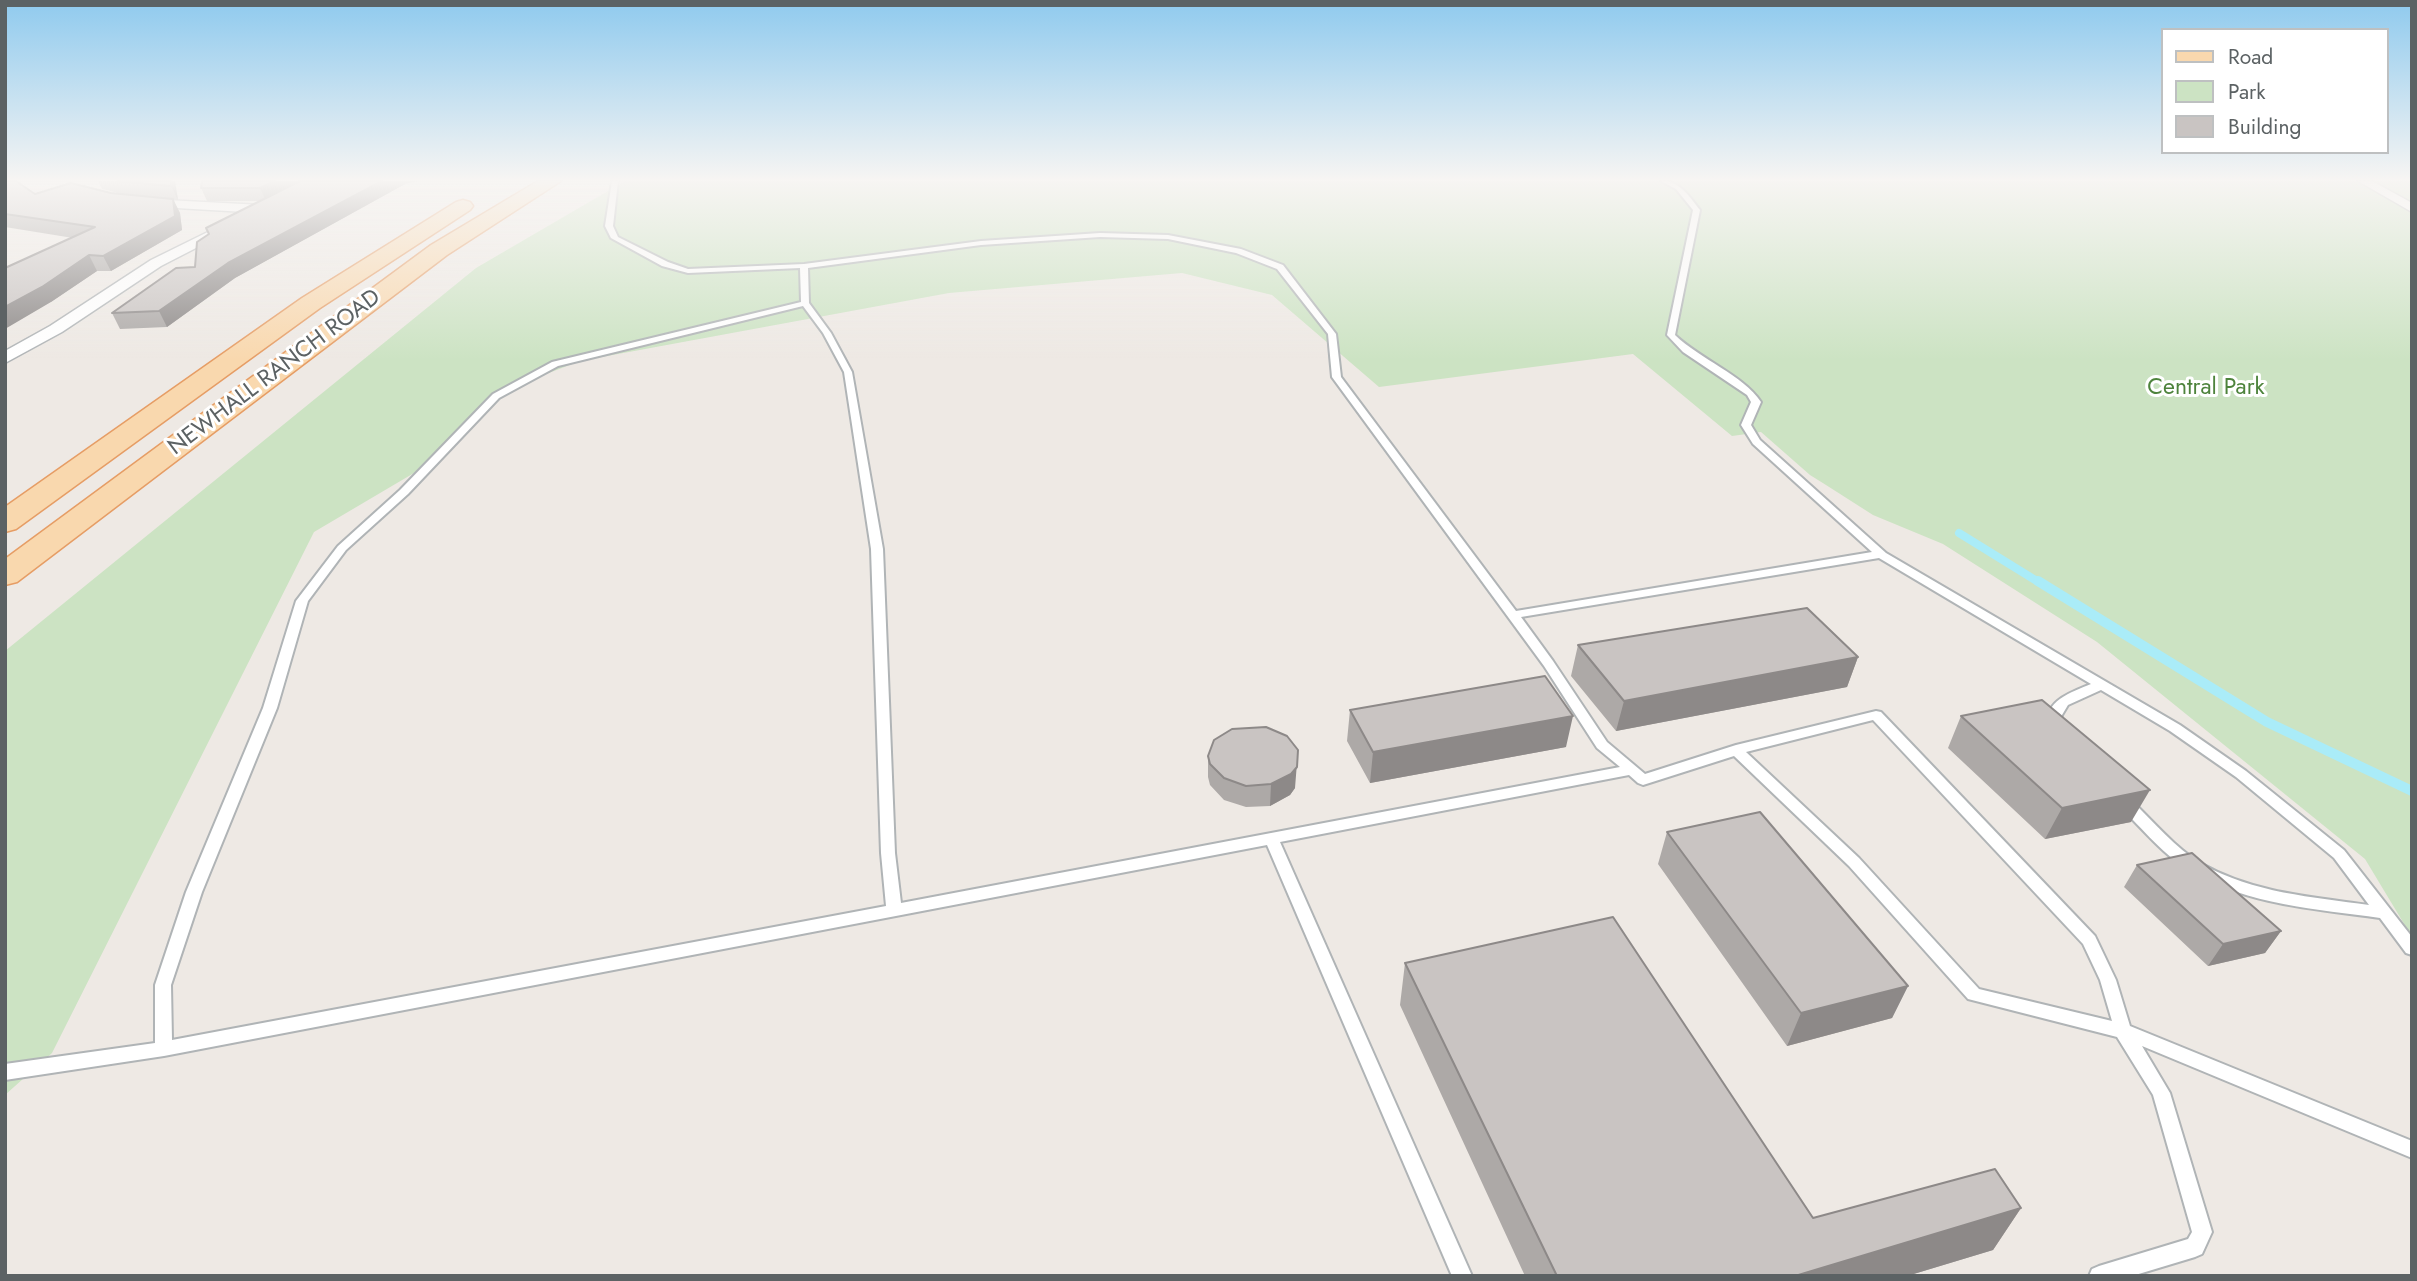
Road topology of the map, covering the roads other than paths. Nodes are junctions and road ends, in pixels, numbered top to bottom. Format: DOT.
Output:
graph roads {
  1 [pos="200,241"];
  2 [pos="406,241"];
  3 [pos="454,241"];
  4 [pos="620,241"];
  5 [pos="1014,241"];
  6 [pos="1187,241"];
  7 [pos="1691,241"];
  8 [pos="804,266"];
  9 [pos="805,303"];
  10 [pos="5,358"];
  11 [pos="5,522"];
  12 [pos="1881,554"];
  13 [pos="5,575"];
  14 [pos="1513,615"];
  15 [pos="2101,685"];
  16 [pos="2057,736"];
  17 [pos="1736,750"];
  18 [pos="1631,770"];
  19 [pos="2118,797"];
  20 [pos="1271,838"];
  21 [pos="894,910"];
  22 [pos="2384,913"];
  23 [pos="2412,949"];
  24 [pos="2123,1031"];
  25 [pos="164,1049"];
  26 [pos="5,1072"];
  27 [pos="2412,1150"];
  28 [pos="1462,1276"];
  29 [pos="2099,1276"];
  1 -- 10 [label="street"];
  2 -- 11 [label="main road, NEWHALL RANCH ROAD"];
  3 -- 13 [label="main road, NEWHALL RANCH ROAD"];
  4 -- 8 [label="lane"];
  5 -- 8 [label="lane"];
  6 -- 14 [label="lane"];
  7 -- 12 [label="lane"];
  8 -- 9 [label="lane"];
  9 -- 21 [label="lane"];
  9 -- 25 [label="lane"];
  12 -- 14 [label="lane"];
  12 -- 15 [label="lane"];
  14 -- 18 [label="lane"];
  15 -- 16 [label="lane"];
  15 -- 22 [label="lane"];
  17 -- 18 [label="lane"];
  17 -- 24 [label="lane"];
  17 -- 24 [label="lane"];
  18 -- 20 [label="lane"];
  19 -- 22 [label="lane"];
  20 -- 21 [label="lane"];
  20 -- 28 [label="lane"];
  21 -- 25 [label="lane"];
  22 -- 23 [label="lane"];
  24 -- 27 [label="lane"];
  24 -- 29 [label="lane"];
  25 -- 26 [label="lane"];
}
